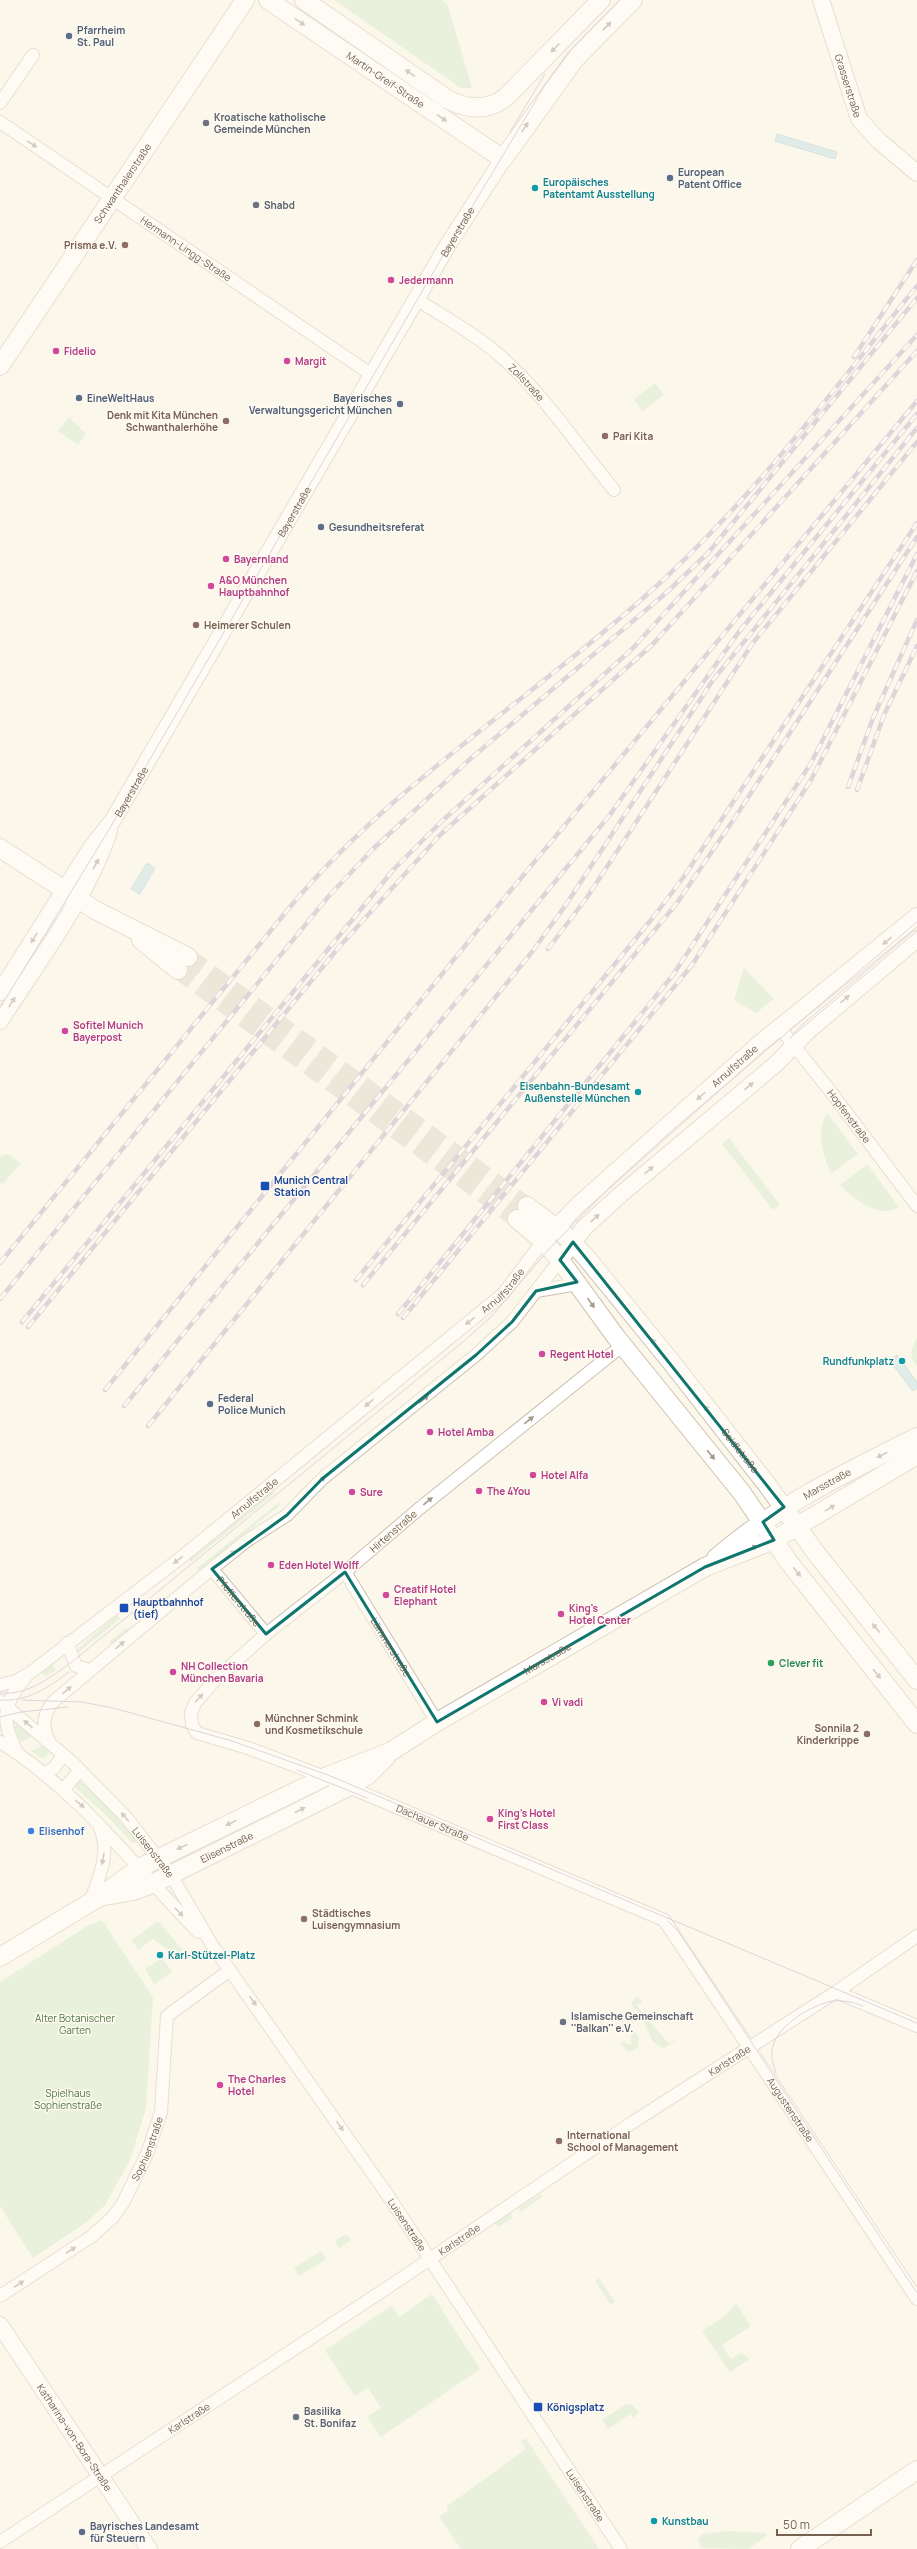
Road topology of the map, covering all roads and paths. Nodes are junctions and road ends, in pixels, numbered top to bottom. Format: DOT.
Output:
graph roads {
  1 [pos="246,0"];
  2 [pos="268,0"];
  3 [pos="304,0"];
  4 [pos="601,0"];
  5 [pos="633,0"];
  6 [pos="821,0"];
  7 [pos="33,55"];
  8 [pos="0,103"];
  9 [pos="0,122"];
  10 [pos="499,156"];
  11 [pos="917,173"];
  12 [pos="114,199"];
  13 [pos="416,299"];
  14 [pos="0,366"];
  15 [pos="372,375"];
  16 [pos="614,490"];
  17 [pos="0,848"];
  18 [pos="70,894"];
  19 [pos="915,922"];
  20 [pos="917,939"];
  21 [pos="183,964"];
  22 [pos="0,992"];
  23 [pos="0,1021"];
  24 [pos="780,1028"];
  25 [pos="794,1046"];
  26 [pos="917,1206"];
  27 [pos="556,1227"];
  28 [pos="543,1241"];
  29 [pos="573,1242"];
  30 [pos="560,1260"];
  31 [pos="578,1284"];
  32 [pos="536,1291"];
  33 [pos="623,1345"];
  34 [pos="917,1437"];
  35 [pos="917,1455"];
  36 [pos="784,1507"];
  37 [pos="763,1522"];
  38 [pos="797,1528"];
  39 [pos="774,1540"];
  40 [pos="705,1567"];
  41 [pos="212,1569"];
  42 [pos="345,1572"];
  43 [pos="266,1634"];
  44 [pos="67,1643"];
  45 [pos="90,1670"];
  46 [pos="30,1673"];
  47 [pos="917,1680"];
  48 [pos="0,1685"];
  49 [pos="3,1703"];
  50 [pos="437,1722"];
  51 [pos="917,1724"];
  52 [pos="197,1733"];
  53 [pos="0,1742"];
  54 [pos="51,1743"];
  55 [pos="390,1752"];
  56 [pos="17,1753"];
  57 [pos="63,1755"];
  58 [pos="80,1770"];
  59 [pos="44,1774"];
  60 [pos="324,1777"];
  61 [pos="348,1787"];
  62 [pos="63,1790"];
  63 [pos="97,1822"];
  64 [pos="158,1859"];
  65 [pos="139,1868"];
  66 [pos="171,1875"];
  67 [pos="152,1884"];
  68 [pos="96,1899"];
  69 [pos="664,1920"];
  70 [pos="917,1936"];
  71 [pos="212,1945"];
  72 [pos="0,1957"];
  73 [pos="230,1970"];
  74 [pos="836,1992"];
  75 [pos="917,2026"];
  76 [pos="750,2048"];
  77 [pos="430,2258"];
  78 [pos="0,2296"];
  79 [pos="917,2299"];
  80 [pos="0,2325"];
  81 [pos="917,2470"];
  82 [pos="101,2476"];
  83 [pos="0,2542"];
  84 [pos="813,2546"];
  85 [pos="149,2549"];
  86 [pos="621,2549"];
  1 -- 12 [label="main road, Schwanthalerstraße"];
  2 -- 10 [label="main road, Martin-Greif-Straße, one-way"];
  4 -- 3 [label="main road, Martin-Greif-Straße, one-way"];
  10 -- 5 [label="main road, Bayerstraße, one-way"];
  6 -- 11 [label="street, Grasserstraße"];
  7 -- 8 [label="street"];
  9 -- 12 [label="street, Hermann-Lingg-Straße, one-way"];
  10 -- 13 [label="street, Bayerstraße"];
  12 -- 14 [label="main road, Schwanthalerstraße"];
  12 -- 15 [label="street, Hermann-Lingg-Straße"];
  13 -- 15 [label="street, Bayerstraße"];
  13 -- 16 [label="street, Zollstraße"];
  15 -- 18 [label="street, Bayerstraße"];
  17 -- 18 [label="main road"];
  18 -- 21 [label="main road"];
  18 -- 22 [label="street, Bayerstraße, one-way"];
  23 -- 18 [label="street, Bayerstraße, one-way"];
  19 -- 24 [label="street, Arnulfstraße, one-way"];
  25 -- 20 [label="street, one-way"];
  24 -- 25 [label="street, Hopfenstraße"];
  24 -- 27 [label="street, Arnulfstraße, one-way"];
  25 -- 26 [label="street, Hopfenstraße"];
  29 -- 25 [label="street, one-way"];
  27 -- 28 [label="street, Arnulfstraße"];
  27 -- 28 [label="main road, Seidlstraße"];
  27 -- 29 [label="main road, Seidlstraße"];
  28 -- 30 [label="main road"];
  28 -- 44 [label="street, Arnulfstraße, one-way"];
  29 -- 30 [label="street"];
  36 -- 29 [label="main road, Seidlstraße, one-way"];
  30 -- 31 [label="main road"];
  30 -- 32 [label="street"];
  31 -- 32 [label="street"];
  31 -- 33 [label="main road, one-way"];
  41 -- 32 [label="street, one-way"];
  33 -- 37 [label="main road, one-way"];
  42 -- 33 [label="street, Hirtenstraße, one-way"];
  34 -- 36 [label="main road, Marsstraße, one-way"];
  38 -- 35 [label="main road, Marsstraße, one-way"];
  36 -- 37 [label="main road, Marsstraße"];
  36 -- 38 [label="main road, Seidlstraße"];
  37 -- 39 [label="main road"];
  37 -- 40 [label="main road, Marsstraße"];
  38 -- 39 [label="main road, Marsstraße"];
  47 -- 38 [label="main road, Seidlstraße, one-way"];
  40 -- 39 [label="main road, Marsstraße, one-way"];
  39 -- 51 [label="main road, one-way"];
  40 -- 50 [label="main road, Marsstraße"];
  41 -- 43 [label="street, Pfefferstraße"];
  45 -- 41 [label="street, one-way"];
  42 -- 43 [label="street, Hirtenstraße"];
  42 -- 50 [label="street, Lämmerstraße"];
  52 -- 43 [label="street, Hirtenstraße, one-way"];
  44 -- 45 [label="street"];
  44 -- 46 [label="street, Arnulfstraße"];
  54 -- 45 [label="street, one-way"];
  46 -- 48 [label="street, Arnulfstraße"];
  46 -- 49 [label="street, Arnulfstraße"];
  54 -- 49 [label="street, Luisenstraße, one-way"];
  49 -- 56 [label="street"];
  50 -- 55 [label="main road, Marsstraße"];
  52 -- 60 [label="street, Dachauer Straße"];
  53 -- 56 [label="street, Luisenstraße"];
  54 -- 57 [label="street, Luisenstraße"];
  55 -- 60 [label="main road, Marsstraße"];
  55 -- 61 [label="main road, Marsstraße"];
  56 -- 59 [label="street, Luisenstraße"];
  57 -- 58 [label="street, Luisenstraße"];
  57 -- 59 [label="street"];
  58 -- 62 [label="street"];
  64 -- 58 [label="street, Luisenstraße, one-way"];
  59 -- 62 [label="street, Luisenstraße"];
  60 -- 61 [label="street, Dachauer Straße"];
  60 -- 64 [label="main road, Elisenstraße, one-way"];
  66 -- 61 [label="main road, Elisenstraße, one-way"];
  61 -- 69 [label="street, Dachauer Straße"];
  62 -- 63 [label="street, Luisenstraße, one-way"];
  63 -- 65 [label="street, Luisenstraße"];
  63 -- 68 [label="street, Luisenstraße, one-way"];
  64 -- 65 [label="main road, Elisenstraße"];
  64 -- 66 [label="street, Luisenstraße"];
  65 -- 67 [label="street, Luisenstraße"];
  65 -- 68 [label="main road, Elisenstraße"];
  66 -- 67 [label="main road, Elisenstraße"];
  66 -- 71 [label="street, Luisenstraße"];
  67 -- 68 [label="main road, Elisenstraße"];
  67 -- 71 [label="street, Luisenstraße, one-way"];
  68 -- 72 [label="main road, Elisenstraße"];
  69 -- 76 [label="street, Augustenstraße"];
  70 -- 74 [label="street, Karlstraße"];
  71 -- 73 [label="street, Luisenstraße"];
  73 -- 77 [label="street, Luisenstraße, one-way"];
  78 -- 73 [label="street, Sophienstraße, one-way"];
  74 -- 75 [label="street"];
  74 -- 76 [label="street, Karlstraße"];
  76 -- 77 [label="street, Karlstraße"];
  76 -- 79 [label="street, Augustenstraße"];
  77 -- 82 [label="street, Karlstraße"];
  77 -- 86 [label="street, Luisenstraße"];
  80 -- 82 [label="street, Katharina-von-Bora-Straße"];
  81 -- 84 [label="main road"];
  82 -- 83 [label="street, Karlstraße"];
  82 -- 85 [label="street, Katharina-von-Bora-Straße"];
}
